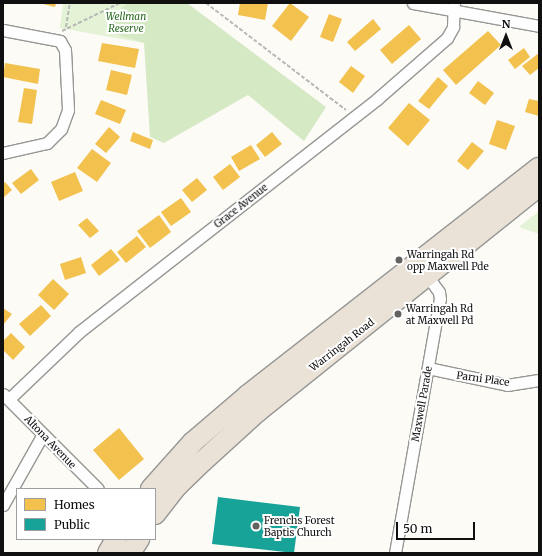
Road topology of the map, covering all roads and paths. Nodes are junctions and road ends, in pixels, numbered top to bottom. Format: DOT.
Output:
graph roads {
  1 [pos="70,3"];
  2 [pos="120,3"];
  3 [pos="206,3"];
  4 [pos="413,3"];
  5 [pos="455,7"];
  6 [pos="539,26"];
  7 [pos="66,28"];
  8 [pos="3,30"];
  9 [pos="55,39"];
  10 [pos="354,117"];
  11 [pos="3,152"];
  12 [pos="539,168"];
  13 [pos="539,186"];
  14 [pos="416,262"];
  15 [pos="428,277"];
  16 [pos="428,368"];
  17 [pos="539,380"];
  18 [pos="6,396"];
  19 [pos="43,434"];
  20 [pos="97,488"];
  21 [pos="152,488"];
  22 [pos="3,505"];
  23 [pos="156,513"];
  24 [pos="115,540"];
  25 [pos="137,540"];
  26 [pos="108,553"];
  27 [pos="130,553"];
  28 [pos="396,553"];
  1 -- 7 [label="path"];
  2 -- 7 [label="path"];
  3 -- 10 [label="path"];
  4 -- 5 [label="street"];
  5 -- 6 [label="street"];
  5 -- 10 [label="street, Grace Avenue"];
  7 -- 9 [label="path"];
  8 -- 9 [label="street"];
  9 -- 11 [label="street"];
  10 -- 18 [label="street, Grace Avenue"];
  12 -- 14 [label="highway, Warringah Road"];
  13 -- 15 [label="highway, Warringah Road"];
  14 -- 15 [label="highway, Maxwell Parade"];
  14 -- 21 [label="highway, Warringah Road"];
  15 -- 16 [label="street, Maxwell Parade"];
  15 -- 23 [label="highway, Warringah Road"];
  16 -- 17 [label="street, Parni Place"];
  16 -- 28 [label="street, Maxwell Parade"];
  18 -- 19 [label="street, Altona Avenue"];
  19 -- 20 [label="street, Altona Avenue"];
  19 -- 22 [label="street"];
  24 -- 26 [label="highway"];
  25 -- 27 [label="highway"];
}
